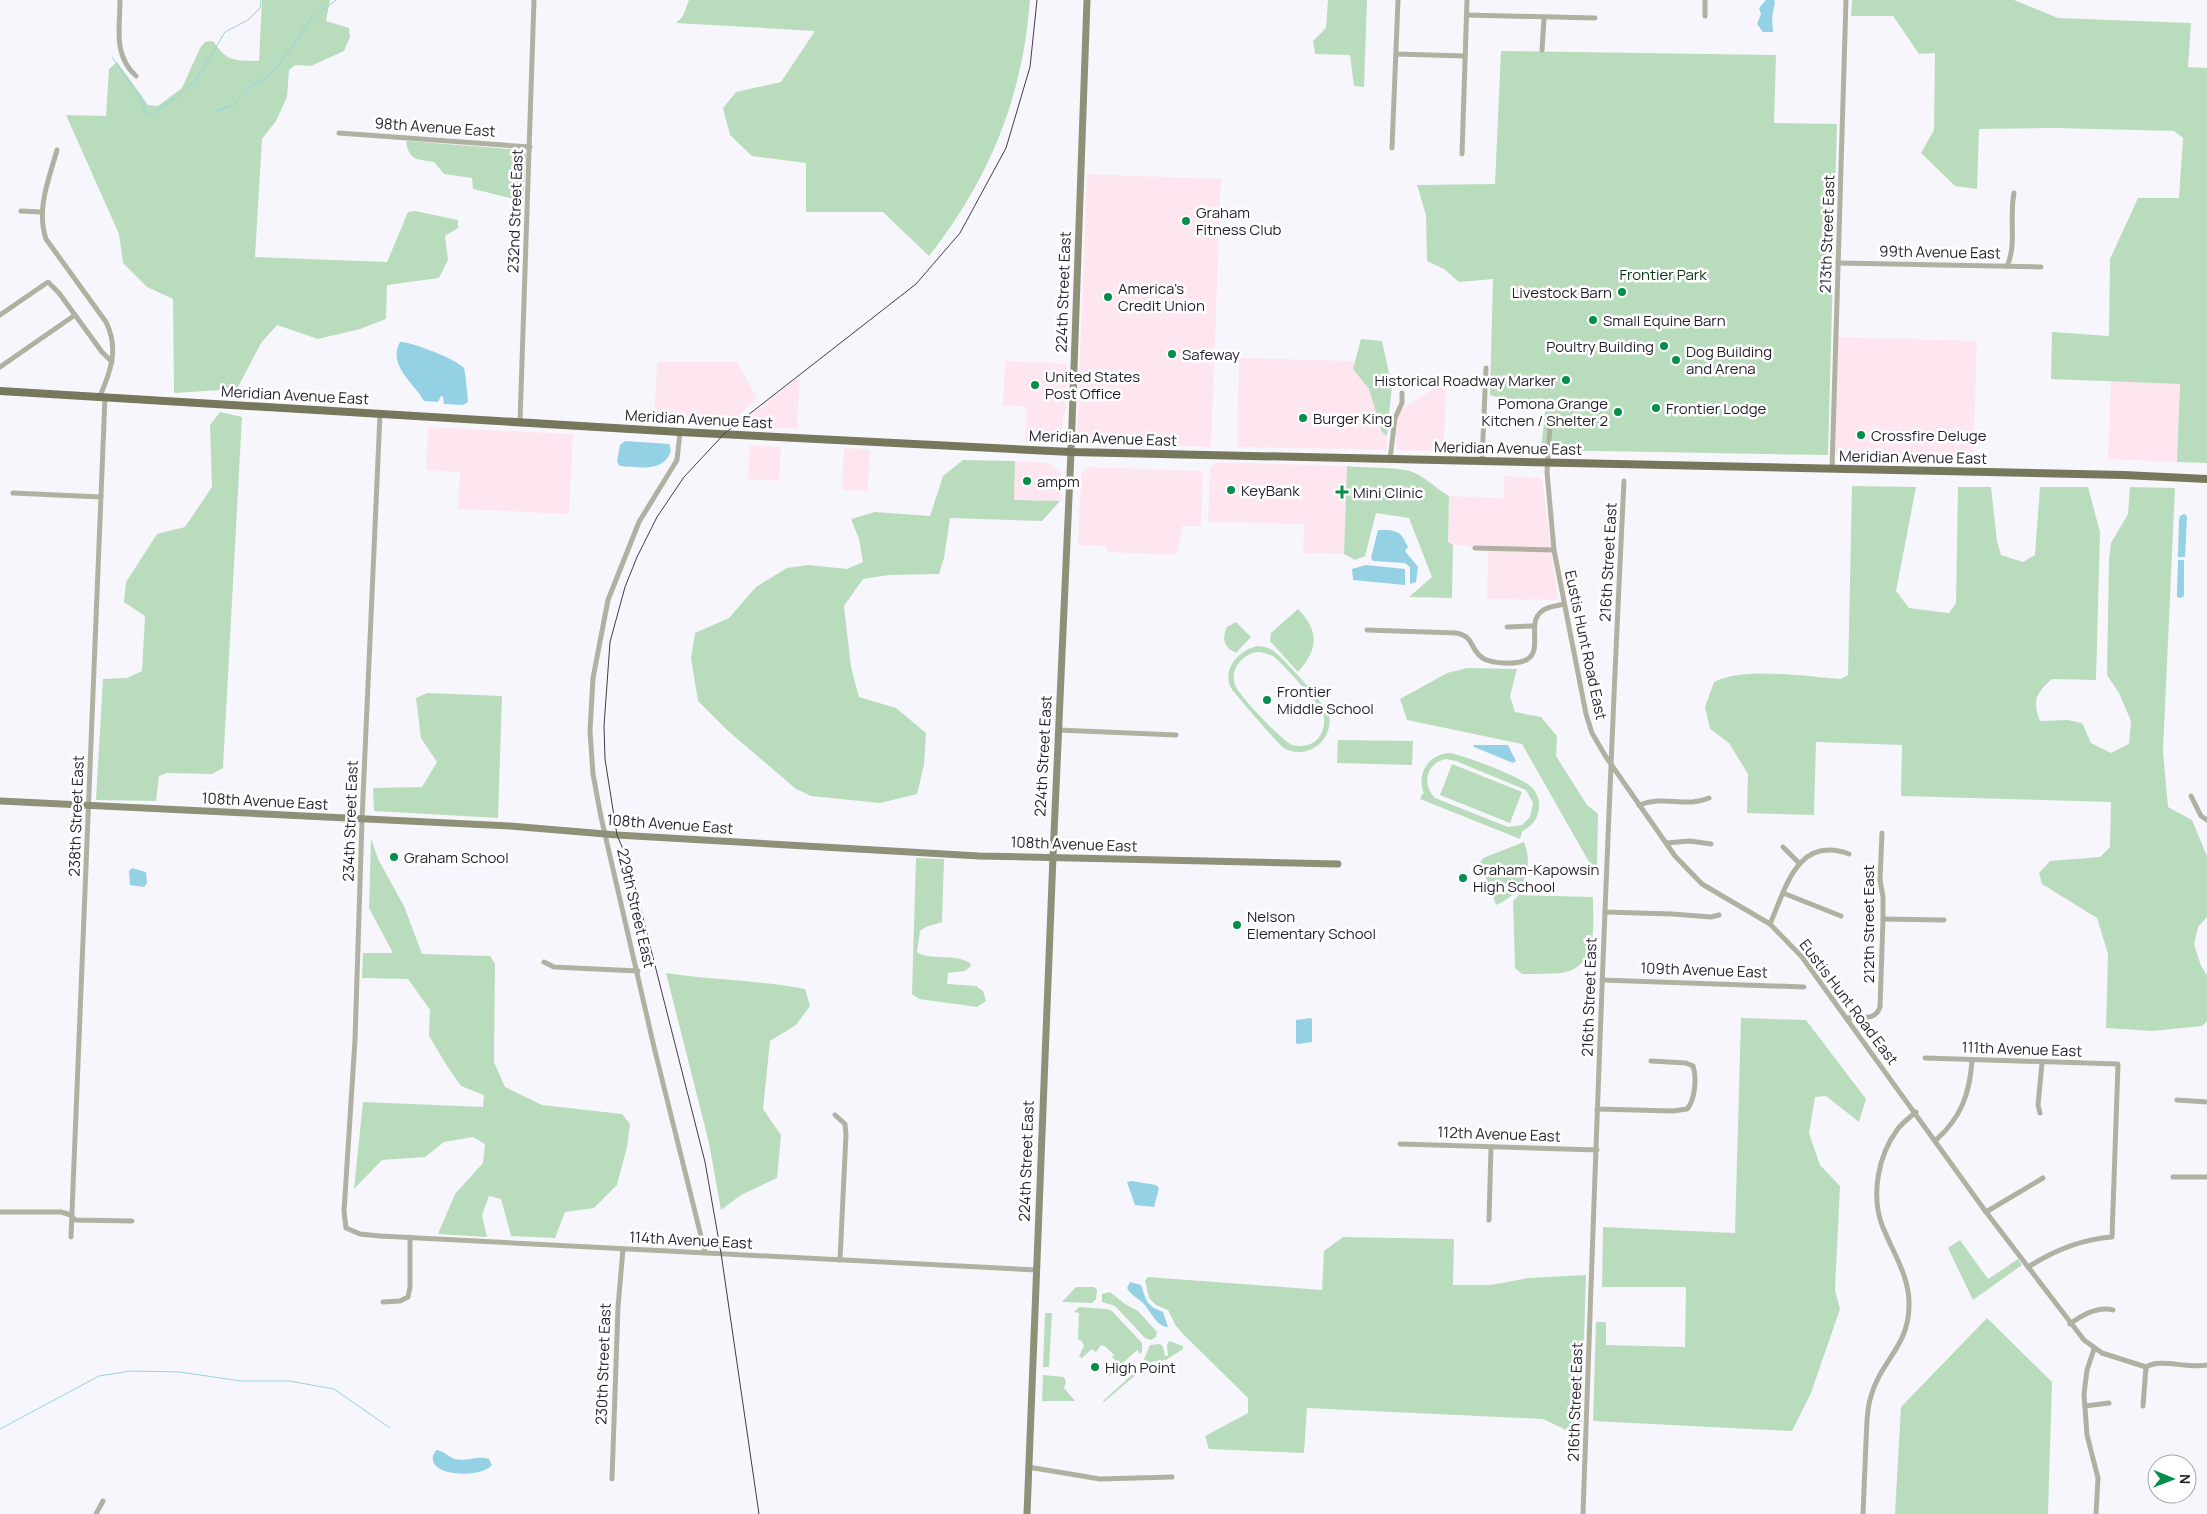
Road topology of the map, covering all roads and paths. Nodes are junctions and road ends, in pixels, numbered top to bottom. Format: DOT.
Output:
graph roads {
  1 [pos="120,0"];
  2 [pos="534,0"];
  3 [pos="1087,0"];
  4 [pos="1398,0"];
  5 [pos="1467,0"];
  6 [pos="1705,0"];
  7 [pos="1846,0"];
  8 [pos="1466,15"];
  9 [pos="1705,16"];
  10 [pos="1544,18"];
  11 [pos="1595,18"];
  12 [pos="1542,50"];
  13 [pos="1396,54"];
  14 [pos="1465,56"];
  15 [pos="136,76"];
  16 [pos="339,133"];
  17 [pos="530,147"];
  18 [pos="1392,148"];
  19 [pos="57,150"];
  20 [pos="1462,154"];
  21 [pos="2014,193"];
  22 [pos="21,211"];
  23 [pos="42,212"];
  24 [pos="1838,263"];
  25 [pos="2007,266"];
  26 [pos="2041,267"];
  27 [pos="0,315"];
  28 [pos="75,315"];
  29 [pos="112,362"];
  30 [pos="0,367"];
  31 [pos="1486,368"];
  32 [pos="0,391"];
  33 [pos="1402,393"];
  34 [pos="103,396"];
  35 [pos="380,414"];
  36 [pos="520,422"];
  37 [pos="1550,425"];
  38 [pos="680,432"];
  39 [pos="1071,452"];
  40 [pos="1390,459"];
  41 [pos="1482,461"];
  42 [pos="1547,463"];
  43 [pos="1832,469"];
  44 [pos="2207,479"];
  45 [pos="1624,481"];
  46 [pos="13,493"];
  47 [pos="101,497"];
  48 [pos="1475,548"];
  49 [pos="1554,550"];
  50 [pos="1564,604"];
  51 [pos="1534,626"];
  52 [pos="1507,627"];
  53 [pos="1367,630"];
  54 [pos="1058,730"];
  55 [pos="1176,735"];
  56 [pos="1611,764"];
  57 [pos="2190,796"];
  58 [pos="1710,798"];
  59 [pos="0,801"];
  60 [pos="1639,805"];
  61 [pos="89,806"];
  62 [pos="362,820"];
  63 [pos="2207,820"];
  64 [pos="605,833"];
  65 [pos="1882,833"];
  66 [pos="1666,843"];
  67 [pos="1711,844"];
  68 [pos="1783,847"];
  69 [pos="1849,854"];
  70 [pos="1053,856"];
  71 [pos="1799,863"];
  72 [pos="1338,864"];
  73 [pos="1784,893"];
  74 [pos="1605,912"];
  75 [pos="1719,916"];
  76 [pos="1841,916"];
  77 [pos="1883,919"];
  78 [pos="1944,920"];
  79 [pos="1770,924"];
  80 [pos="544,962"];
  81 [pos="638,970"];
  82 [pos="1602,980"];
  83 [pos="1804,987"];
  84 [pos="1847,1018"];
  85 [pos="1925,1058"];
  86 [pos="1972,1060"];
  87 [pos="1651,1061"];
  88 [pos="2042,1063"];
  89 [pos="2177,1100"];
  90 [pos="2207,1102"];
  91 [pos="1597,1109"];
  92 [pos="1916,1112"];
  93 [pos="2040,1113"];
  94 [pos="835,1115"];
  95 [pos="1936,1140"];
  96 [pos="1400,1144"];
  97 [pos="1491,1147"];
  98 [pos="1597,1150"];
  99 [pos="2173,1177"];
  100 [pos="2207,1177"];
  101 [pos="2043,1178"];
  102 [pos="0,1212"];
  103 [pos="1986,1212"];
  104 [pos="71,1215"];
  105 [pos="1489,1220"];
  106 [pos="132,1221"];
  107 [pos="346,1228"];
  108 [pos="71,1237"];
  109 [pos="410,1237"];
  110 [pos="623,1249"];
  111 [pos="705,1252"];
  112 [pos="840,1260"];
  113 [pos="2028,1267"];
  114 [pos="1036,1270"];
  115 [pos="383,1302"];
  116 [pos="2113,1310"];
  117 [pos="2070,1324"];
  118 [pos="2094,1349"];
  119 [pos="2207,1365"];
  120 [pos="2146,1367"];
  121 [pos="2109,1403"];
  122 [pos="2085,1406"];
  123 [pos="2143,1406"];
  124 [pos="1028,1467"];
  125 [pos="1172,1477"];
  126 [pos="612,1479"];
  127 [pos="103,1502"];
  128 [pos="96,1514"];
  129 [pos="1027,1514"];
  130 [pos="1583,1514"];
  131 [pos="1863,1514"];
  132 [pos="2096,1514"];
  1 -- 15 [label="street"];
  2 -- 17 [label="street, 232nd Street East"];
  3 -- 39 [label="main road, 224th Street East"];
  4 -- 13 [label="street"];
  5 -- 8 [label="street"];
  6 -- 9 [label="street"];
  7 -- 24 [label="street, 213th Street East"];
  8 -- 10 [label="street"];
  8 -- 14 [label="street"];
  10 -- 11 [label="street"];
  10 -- 12 [label="street"];
  13 -- 14 [label="street"];
  13 -- 18 [label="street"];
  14 -- 20 [label="street"];
  16 -- 17 [label="street, 98th Avenue East"];
  17 -- 36 [label="street, 232nd Street East"];
  19 -- 23 [label="street"];
  21 -- 25 [label="street"];
  22 -- 23 [label="street"];
  23 -- 29 [label="street"];
  24 -- 25 [label="street, 99th Avenue East"];
  24 -- 43 [label="street, 213th Street East"];
  25 -- 26 [label="street, 99th Avenue East"];
  27 -- 28 [label="street"];
  28 -- 29 [label="street"];
  28 -- 30 [label="street"];
  29 -- 34 [label="street, 238th Street East"];
  31 -- 41 [label="street"];
  32 -- 34 [label="main road, Meridian Avenue East"];
  33 -- 40 [label="street"];
  34 -- 35 [label="main road, Meridian Avenue East"];
  34 -- 47 [label="street, 238th Street East"];
  35 -- 36 [label="main road, Meridian Avenue East"];
  35 -- 62 [label="street, 234th Street East"];
  36 -- 38 [label="main road, Meridian Avenue East"];
  37 -- 42 [label="street, Eustis Hunt Road East"];
  38 -- 39 [label="main road, Meridian Avenue East"];
  38 -- 64 [label="street, 229th Street East"];
  39 -- 40 [label="main road, Meridian Avenue East"];
  39 -- 54 [label="main road, 224th Street East"];
  40 -- 41 [label="main road, Meridian Avenue East"];
  41 -- 42 [label="main road, Meridian Avenue East"];
  42 -- 43 [label="main road, Meridian Avenue East"];
  42 -- 49 [label="street, Eustis Hunt Road East"];
  43 -- 44 [label="main road, Meridian Avenue East"];
  45 -- 56 [label="street, 216th Street East"];
  46 -- 47 [label="street"];
  47 -- 61 [label="street, 238th Street East"];
  48 -- 49 [label="street"];
  49 -- 50 [label="street, Eustis Hunt Road East"];
  50 -- 51 [label="street"];
  50 -- 56 [label="street, Eustis Hunt Road East"];
  51 -- 52 [label="street"];
  51 -- 53 [label="street"];
  54 -- 55 [label="street"];
  54 -- 70 [label="main road, 224th Street East"];
  56 -- 60 [label="street, Eustis Hunt Road East"];
  56 -- 74 [label="street, 216th Street East"];
  57 -- 63 [label="street"];
  58 -- 60 [label="street"];
  59 -- 61 [label="main road, 108th Avenue East"];
  60 -- 66 [label="street, Eustis Hunt Road East"];
  61 -- 62 [label="main road, 108th Avenue East"];
  61 -- 104 [label="street, 238th Street East"];
  62 -- 64 [label="main road, 108th Avenue East"];
  62 -- 107 [label="street, 234th Street East"];
  64 -- 70 [label="main road, 108th Avenue East"];
  64 -- 81 [label="street, 229th Street East"];
  65 -- 77 [label="street, 212th Street East"];
  66 -- 67 [label="street"];
  66 -- 79 [label="street, Eustis Hunt Road East"];
  68 -- 71 [label="street"];
  69 -- 71 [label="street"];
  70 -- 72 [label="main road, 108th Avenue East"];
  70 -- 114 [label="main road, 224th Street East"];
  71 -- 73 [label="street"];
  73 -- 76 [label="street"];
  73 -- 79 [label="street"];
  74 -- 75 [label="street"];
  74 -- 82 [label="street, 216th Street East"];
  77 -- 78 [label="street"];
  77 -- 84 [label="street, 212th Street East"];
  79 -- 84 [label="street, Eustis Hunt Road East"];
  80 -- 81 [label="street"];
  81 -- 111 [label="street, 229th Street East"];
  82 -- 83 [label="street, 109th Avenue East"];
  82 -- 91 [label="street, 216th Street East"];
  84 -- 92 [label="street, Eustis Hunt Road East"];
  85 -- 86 [label="street, 111th Avenue East"];
  86 -- 88 [label="street, 111th Avenue East"];
  86 -- 95 [label="street"];
  87 -- 91 [label="street"];
  88 -- 93 [label="street"];
  88 -- 113 [label="street, 111th Avenue East"];
  89 -- 90 [label="street"];
  91 -- 98 [label="street, 216th Street East"];
  92 -- 95 [label="street, Eustis Hunt Road East"];
  92 -- 131 [label="street"];
  94 -- 112 [label="street"];
  95 -- 103 [label="street, Eustis Hunt Road East"];
  96 -- 97 [label="street, 112th Avenue East"];
  97 -- 98 [label="street, 112th Avenue East"];
  97 -- 105 [label="street"];
  98 -- 130 [label="street, 216th Street East"];
  99 -- 100 [label="street"];
  101 -- 103 [label="street"];
  102 -- 104 [label="street"];
  103 -- 113 [label="street, Eustis Hunt Road East"];
  104 -- 106 [label="street"];
  104 -- 108 [label="street, 238th Street East"];
  107 -- 109 [label="street, 114th Avenue East"];
  109 -- 110 [label="street, 114th Avenue East"];
  109 -- 115 [label="street"];
  110 -- 111 [label="street, 114th Avenue East"];
  110 -- 126 [label="street, 230th Street East"];
  111 -- 112 [label="street, 114th Avenue East"];
  112 -- 114 [label="street, 114th Avenue East"];
  113 -- 117 [label="street, Eustis Hunt Road East"];
  114 -- 124 [label="main road, 224th Street East"];
  116 -- 117 [label="street"];
  117 -- 118 [label="street, Eustis Hunt Road East"];
  118 -- 120 [label="street, Eustis Hunt Road East"];
  118 -- 122 [label="street"];
  119 -- 120 [label="street"];
  120 -- 123 [label="street"];
  121 -- 122 [label="street"];
  122 -- 132 [label="street"];
  124 -- 125 [label="street"];
  124 -- 129 [label="main road, 224th Street East"];
  127 -- 128 [label="street"];
}
